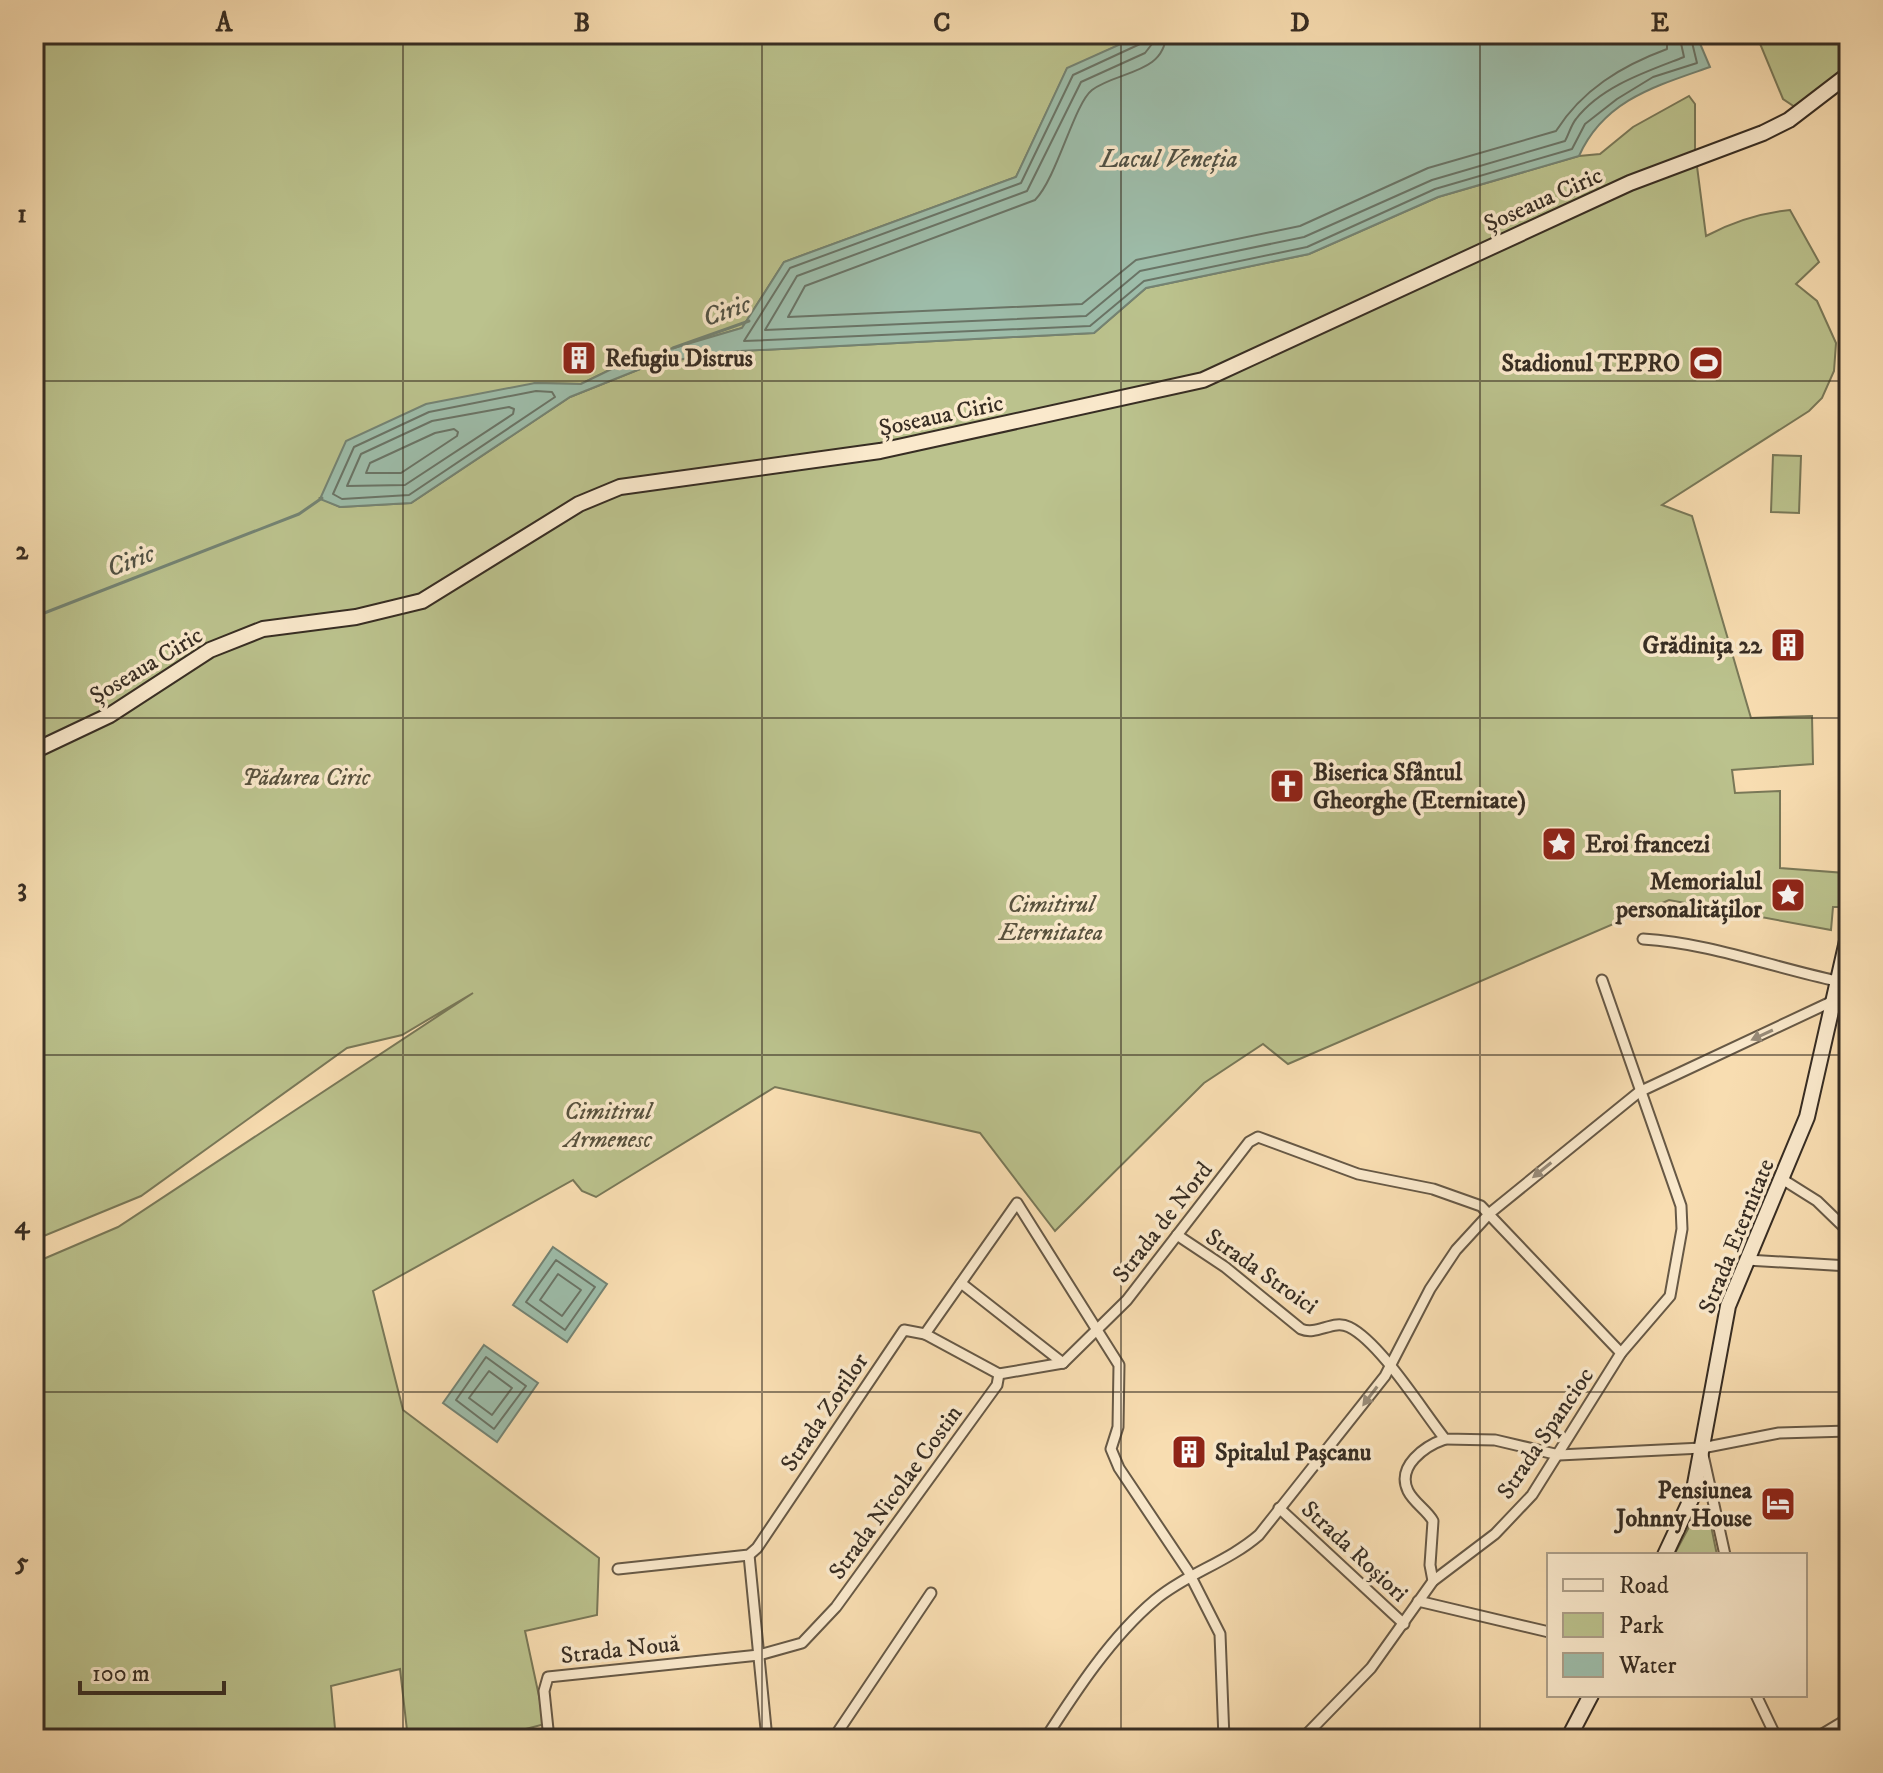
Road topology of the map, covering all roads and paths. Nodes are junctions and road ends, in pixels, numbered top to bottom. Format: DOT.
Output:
graph roads {
  1 [pos="1849,74"];
  2 [pos="34,751"];
  3 [pos="1849,932"];
  4 [pos="1643,939"];
  5 [pos="1602,980"];
  6 [pos="1838,992"];
  7 [pos="1639,1092"];
  8 [pos="1782,1179"];
  9 [pos="1490,1213"];
  10 [pos="1849,1232"];
  11 [pos="1177,1235"];
  12 [pos="1747,1260"];
  13 [pos="1849,1266"];
  14 [pos="961,1283"];
  15 [pos="1098,1332"];
  16 [pos="925,1334"];
  17 [pos="1621,1353"];
  18 [pos="1063,1363"];
  19 [pos="1389,1366"];
  20 [pos="999,1374"];
  21 [pos="1849,1431"];
  22 [pos="1445,1439"];
  23 [pos="1702,1448"];
  24 [pos="1559,1455"];
  25 [pos="1279,1508"];
  26 [pos="1666,1553"];
  27 [pos="1725,1553"];
  28 [pos="749,1555"];
  29 [pos="618,1569"];
  30 [pos="1191,1578"];
  31 [pos="1433,1581"];
  32 [pos="931,1593"];
  33 [pos="1418,1601"];
  34 [pos="1404,1624"];
  35 [pos="1547,1632"];
  36 [pos="759,1655"];
  37 [pos="1590,1697"];
  38 [pos="1757,1697"];
  39 [pos="1849,1718"];
  40 [pos="549,1739"];
  41 [pos="767,1739"];
  42 [pos="833,1739"];
  43 [pos="1045,1739"];
  44 [pos="1224,1739"];
  45 [pos="1302,1739"];
  46 [pos="1568,1739"];
  47 [pos="1777,1739"];
  48 [pos="1814,1739"];
  1 -- 2 [label="street, Șoseaua Ciric"];
  3 -- 6 [label="street, Strada Eternitate"];
  4 -- 6 [label="street"];
  5 -- 7 [label="street, Strada Spancioc"];
  6 -- 7 [label="street, one-way"];
  6 -- 8 [label="street, Strada Eternitate"];
  7 -- 9 [label="street, one-way"];
  7 -- 17 [label="street, Strada Spancioc"];
  8 -- 10 [label="street"];
  8 -- 12 [label="street, Strada Eternitate"];
  9 -- 11 [label="street, Strada de Nord"];
  9 -- 17 [label="street"];
  9 -- 19 [label="street"];
  11 -- 15 [label="street, Strada de Nord"];
  11 -- 19 [label="street, Strada Stroici"];
  12 -- 13 [label="street"];
  12 -- 23 [label="street, Strada Eternitate"];
  14 -- 15 [label="street"];
  14 -- 16 [label="street"];
  14 -- 18 [label="street"];
  15 -- 18 [label="street, Strada de Nord"];
  15 -- 30 [label="street"];
  16 -- 20 [label="street"];
  16 -- 28 [label="street, Strada Zorilor"];
  17 -- 24 [label="street, Strada Spancioc"];
  18 -- 20 [label="street"];
  19 -- 22 [label="street, Strada Stroici"];
  19 -- 25 [label="street, one-way"];
  20 -- 36 [label="street, Strada Nicolae Costin"];
  21 -- 23 [label="street"];
  22 -- 24 [label="street"];
  22 -- 31 [label="street"];
  23 -- 24 [label="street"];
  23 -- 26 [label="street, Strada Eternitate"];
  23 -- 27 [label="street"];
  24 -- 31 [label="street, Strada Spancioc"];
  25 -- 30 [label="street"];
  25 -- 34 [label="street, Strada Roșiori"];
  28 -- 29 [label="street"];
  28 -- 36 [label="street"];
  30 -- 43 [label="street"];
  30 -- 44 [label="street"];
  31 -- 33 [label="street, Strada Spancioc"];
  32 -- 42 [label="street"];
  33 -- 34 [label="street, Strada Spancioc"];
  33 -- 35 [label="street"];
  34 -- 45 [label="street, Strada Spancioc"];
  36 -- 40 [label="street, Strada Nouă"];
  36 -- 41 [label="street"];
  37 -- 46 [label="street"];
  38 -- 47 [label="street"];
  39 -- 48 [label="street"];
}
